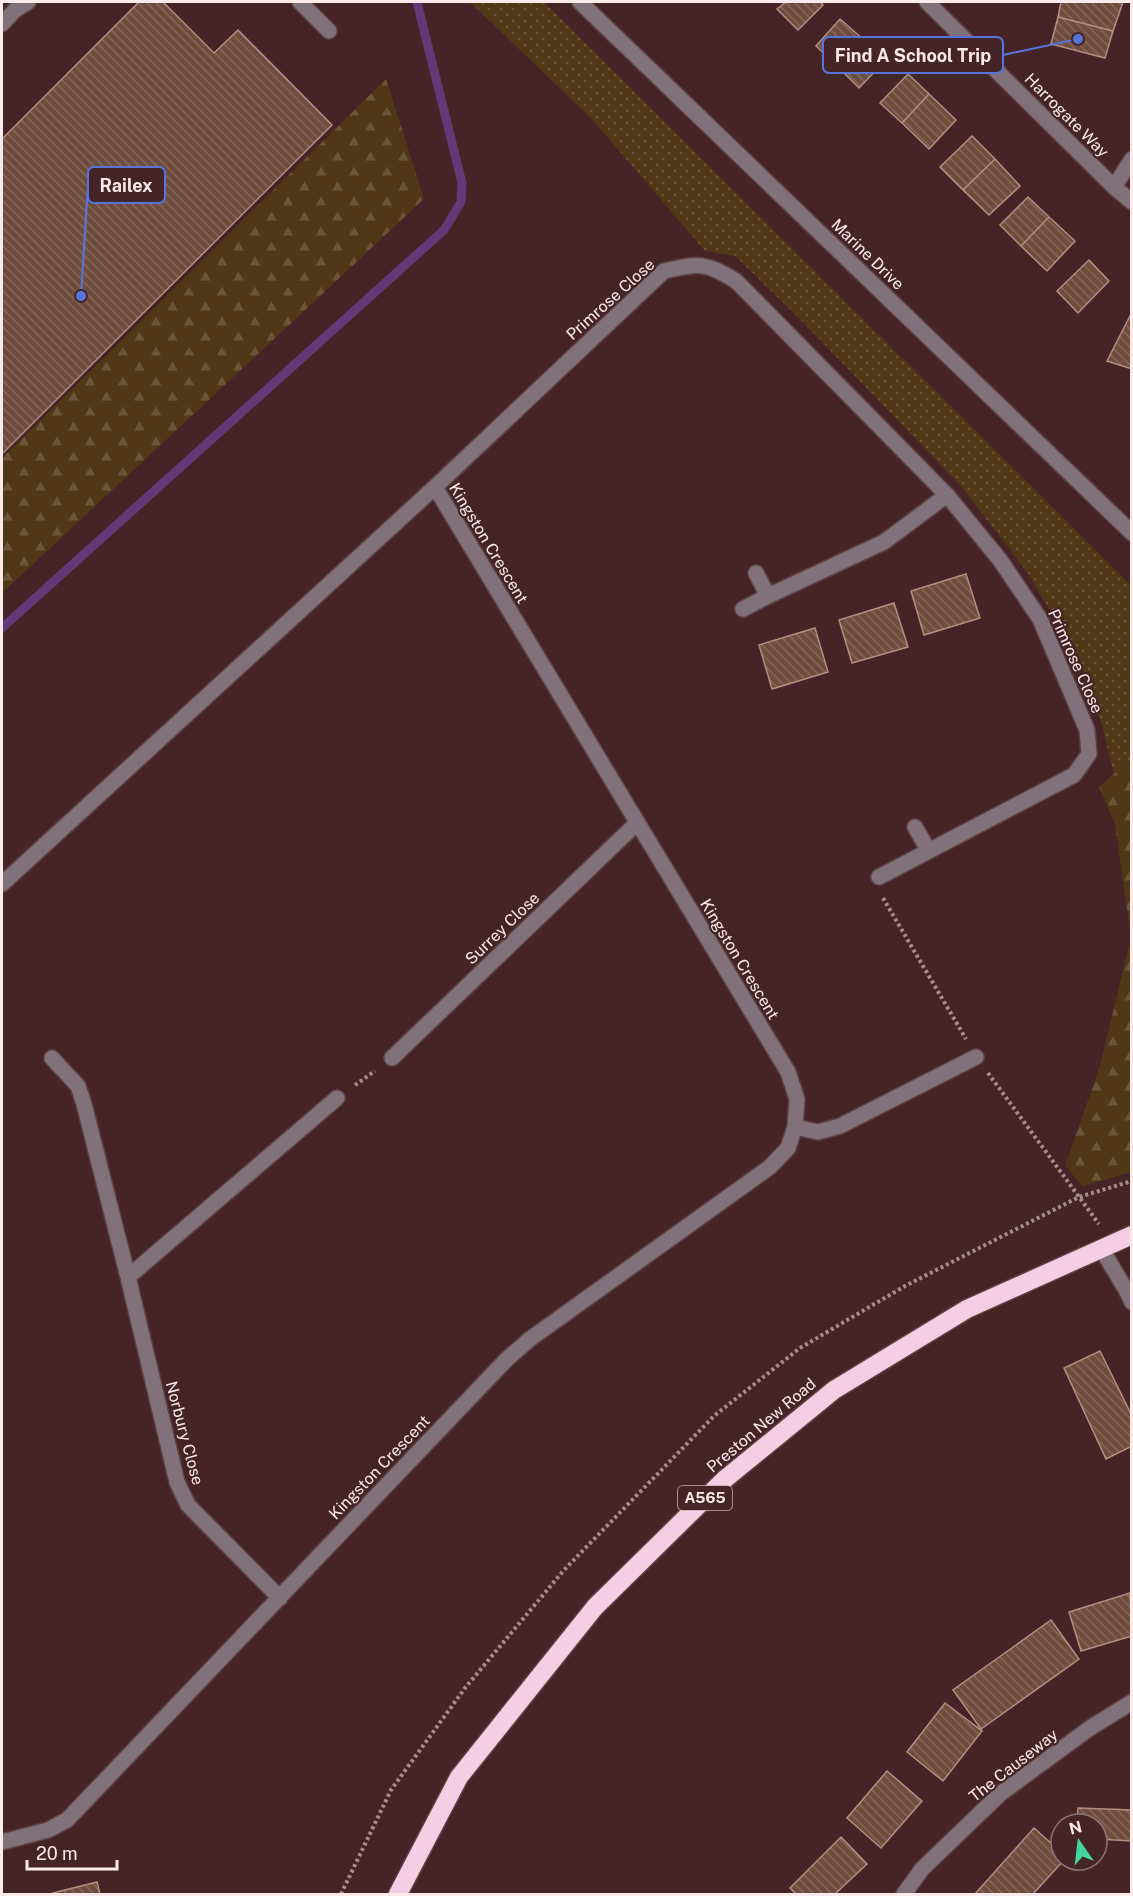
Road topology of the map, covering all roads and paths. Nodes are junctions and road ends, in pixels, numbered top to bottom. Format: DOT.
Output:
graph roads {
  1 [pos="28,2"];
  2 [pos="300,2"];
  3 [pos="580,2"];
  4 [pos="927,2"];
  5 [pos="2,24"];
  6 [pos="329,31"];
  7 [pos="1131,159"];
  8 [pos="1114,187"];
  9 [pos="1131,202"];
  10 [pos="435,487"];
  11 [pos="946,495"];
  12 [pos="1131,533"];
  13 [pos="756,573"];
  14 [pos="768,596"];
  15 [pos="743,609"];
  16 [pos="637,823"];
  17 [pos="915,827"];
  18 [pos="930,850"];
  19 [pos="879,878"];
  20 [pos="2,884"];
  21 [pos="976,1057"];
  22 [pos="393,1058"];
  23 [pos="52,1059"];
  24 [pos="337,1098"];
  25 [pos="795,1126"];
  26 [pos="1131,1235"];
  27 [pos="1101,1248"];
  28 [pos="128,1277"];
  29 [pos="1130,1293"];
  30 [pos="280,1598"];
  31 [pos="1131,1702"];
  32 [pos="2,1842"];
  33 [pos="398,1894"];
  34 [pos="904,1894"];
  1 -- 5 [label="street"];
  2 -- 6 [label="street"];
  3 -- 12 [label="street, Marine Drive"];
  4 -- 8 [label="street, Harrogate Way"];
  7 -- 8 [label="street"];
  8 -- 9 [label="street, Harrogate Way"];
  10 -- 11 [label="street, Primrose Close"];
  10 -- 16 [label="street, Kingston Crescent"];
  10 -- 20 [label="street, Kingston Crescent"];
  11 -- 14 [label="street"];
  11 -- 18 [label="street, Primrose Close"];
  13 -- 14 [label="street"];
  14 -- 15 [label="street"];
  16 -- 22 [label="street, Surrey Close"];
  16 -- 25 [label="street, Kingston Crescent"];
  17 -- 18 [label="street"];
  18 -- 19 [label="street, Primrose Close"];
  21 -- 25 [label="street"];
  22 -- 24 [label="path"];
  23 -- 28 [label="street, Norbury Close"];
  24 -- 28 [label="street"];
  25 -- 30 [label="street, Kingston Crescent"];
  26 -- 27 [label="highway, Preston New Road / A565"];
  27 -- 29 [label="street"];
  27 -- 33 [label="highway, Preston New Road / A565"];
  28 -- 30 [label="street, Norbury Close"];
  30 -- 32 [label="street, Kingston Crescent"];
  31 -- 34 [label="street, The Causeway"];
}
